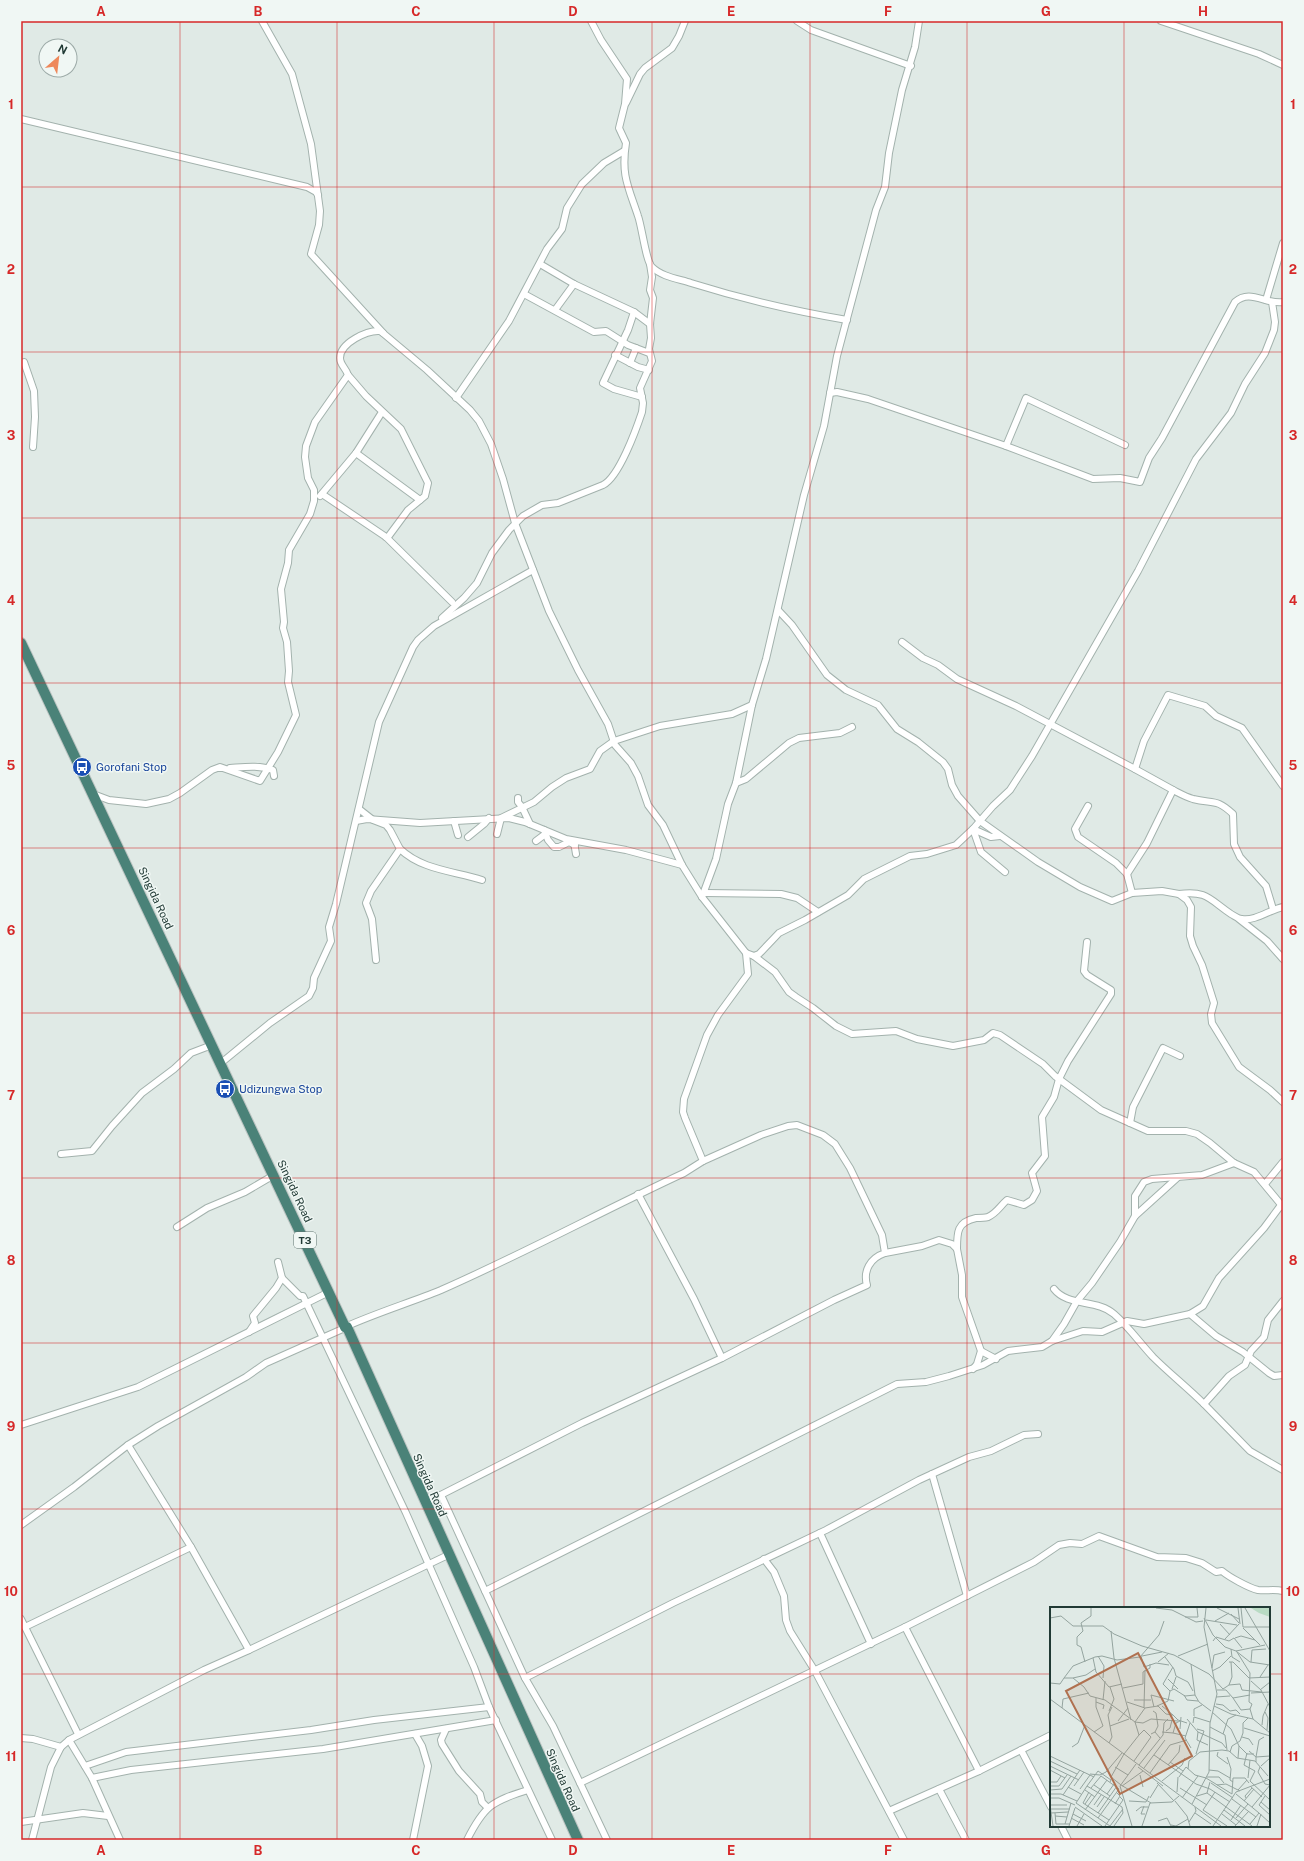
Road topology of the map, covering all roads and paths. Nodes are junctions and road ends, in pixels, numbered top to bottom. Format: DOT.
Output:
graph roads {
  1 [pos="262,21"];
  2 [pos="591,21"];
  3 [pos="685,21"];
  4 [pos="797,21"];
  5 [pos="919,21"];
  6 [pos="1161,21"];
  7 [pos="1283,65"];
  8 [pos="911,66"];
  9 [pos="625,104"];
  10 [pos="21,119"];
  11 [pos="624,151"];
  12 [pos="318,195"];
  13 [pos="1283,243"];
  14 [pos="540,264"];
  15 [pos="650,264"];
  16 [pos="574,284"];
  17 [pos="524,294"];
  18 [pos="1269,301"];
  19 [pos="1283,302"];
  20 [pos="555,310"];
  21 [pos="634,312"];
  22 [pos="847,320"];
  23 [pos="650,324"];
  24 [pos="384,334"];
  25 [pos="622,342"];
  26 [pos="636,348"];
  27 [pos="649,353"];
  28 [pos="615,355"];
  29 [pos="24,362"];
  30 [pos="630,363"];
  31 [pos="649,370"];
  32 [pos="348,375"];
  33 [pos="830,393"];
  34 [pos="456,398"];
  35 [pos="642,398"];
  36 [pos="382,412"];
  37 [pos="1125,445"];
  38 [pos="1006,446"];
  39 [pos="33,447"];
  40 [pos="356,453"];
  41 [pos="322,494"];
  42 [pos="420,500"];
  43 [pos="314,501"];
  44 [pos="515,523"];
  45 [pos="386,537"];
  46 [pos="533,570"];
  47 [pos="452,602"];
  48 [pos="778,610"];
  49 [pos="434,626"];
  50 [pos="902,642"];
  51 [pos="21,643"];
  52 [pos="752,705"];
  53 [pos="1049,723"];
  54 [pos="852,727"];
  55 [pos="614,741"];
  56 [pos="226,769"];
  57 [pos="269,769"];
  58 [pos="1135,769"];
  59 [pos="274,776"];
  60 [pos="736,784"];
  61 [pos="1283,786"];
  62 [pos="1173,790"];
  63 [pos="91,793"];
  64 [pos="518,798"];
  65 [pos="1088,806"];
  66 [pos="522,807"];
  67 [pos="360,809"];
  68 [pos="489,818"];
  69 [pos="501,818"];
  70 [pos="373,820"];
  71 [pos="356,821"];
  72 [pos="454,821"];
  73 [pos="980,821"];
  74 [pos="530,824"];
  75 [pos="973,830"];
  76 [pos="544,832"];
  77 [pos="458,834"];
  78 [pos="497,834"];
  79 [pos="1000,836"];
  80 [pos="468,837"];
  81 [pos="536,840"];
  82 [pos="574,843"];
  83 [pos="400,849"];
  84 [pos="576,854"];
  85 [pos="682,865"];
  86 [pos="1005,872"];
  87 [pos="1128,874"];
  88 [pos="482,880"];
  89 [pos="1132,893"];
  90 [pos="1179,894"];
  91 [pos="703,895"];
  92 [pos="1283,907"];
  93 [pos="1274,909"];
  94 [pos="818,912"];
  95 [pos="1239,919"];
  96 [pos="1087,942"];
  97 [pos="746,953"];
  98 [pos="754,956"];
  99 [pos="1283,959"];
  100 [pos="376,960"];
  101 [pos="212,1045"];
  102 [pos="1180,1056"];
  103 [pos="221,1063"];
  104 [pos="1059,1079"];
  105 [pos="1283,1102"];
  106 [pos="1130,1123"];
  107 [pos="61,1154"];
  108 [pos="703,1161"];
  109 [pos="1283,1162"];
  110 [pos="1234,1163"];
  111 [pos="274,1175"];
  112 [pos="1177,1178"];
  113 [pos="1265,1184"];
  114 [pos="638,1194"];
  115 [pos="1282,1206"];
  116 [pos="1134,1216"];
  117 [pos="177,1227"];
  118 [pos="958,1249"];
  119 [pos="885,1253"];
  120 [pos="278,1262"];
  121 [pos="282,1278"];
  122 [pos="1054,1289"];
  123 [pos="330,1292"];
  124 [pos="1077,1301"];
  125 [pos="1283,1301"];
  126 [pos="306,1303"];
  127 [pos="1190,1314"];
  128 [pos="1123,1324"];
  129 [pos="346,1327"];
  130 [pos="249,1332"];
  131 [pos="324,1338"];
  132 [pos="1052,1341"];
  133 [pos="981,1351"];
  134 [pos="1248,1357"];
  135 [pos="722,1358"];
  136 [pos="996,1359"];
  137 [pos="972,1369"];
  138 [pos="1283,1375"];
  139 [pos="1204,1404"];
  140 [pos="21,1425"];
  141 [pos="1038,1434"];
  142 [pos="128,1446"];
  143 [pos="1283,1470"];
  144 [pos="932,1474"];
  145 [pos="441,1495"];
  146 [pos="425,1503"];
  147 [pos="21,1525"];
  148 [pos="820,1533"];
  149 [pos="191,1547"];
  150 [pos="448,1555"];
  151 [pos="764,1559"];
  152 [pos="429,1565"];
  153 [pos="486,1591"];
  154 [pos="1283,1591"];
  155 [pos="967,1596"];
  156 [pos="21,1620"];
  157 [pos="25,1627"];
  158 [pos="905,1627"];
  159 [pos="871,1644"];
  160 [pos="249,1650"];
  161 [pos="815,1671"];
  162 [pos="525,1678"];
  163 [pos="489,1708"];
  164 [pos="496,1720"];
  165 [pos="446,1729"];
  166 [pos="78,1734"];
  167 [pos="415,1734"];
  168 [pos="1050,1736"];
  169 [pos="21,1738"];
  170 [pos="69,1740"];
  171 [pos="61,1747"];
  172 [pos="1021,1750"];
  173 [pos="85,1766"];
  174 [pos="979,1771"];
  175 [pos="92,1778"];
  176 [pos="580,1783"];
  177 [pos="939,1788"];
  178 [pos="528,1790"];
  179 [pos="1050,1805"];
  180 [pos="488,1808"];
  181 [pos="890,1811"];
  182 [pos="108,1816"];
  183 [pos="38,1820"];
  184 [pos="21,1822"];
  185 [pos="1062,1827"];
  186 [pos="32,1840"];
  187 [pos="120,1840"];
  188 [pos="413,1840"];
  189 [pos="467,1840"];
  190 [pos="552,1840"];
  191 [pos="578,1840"];
  192 [pos="607,1840"];
  193 [pos="904,1840"];
  194 [pos="966,1840"];
  195 [pos="1068,1840"];
  1 -- 12 [label="street"];
  2 -- 9 [label="street"];
  3 -- 9 [label="street"];
  4 -- 8 [label="street"];
  5 -- 8 [label="street"];
  6 -- 7 [label="street"];
  8 -- 22 [label="street"];
  9 -- 11 [label="street"];
  10 -- 12 [label="street"];
  11 -- 14 [label="street"];
  11 -- 15 [label="street"];
  12 -- 24 [label="street"];
  13 -- 18 [label="street"];
  14 -- 16 [label="street"];
  14 -- 17 [label="street"];
  15 -- 22 [label="street"];
  15 -- 23 [label="street"];
  16 -- 20 [label="street"];
  16 -- 21 [label="street"];
  17 -- 20 [label="street"];
  17 -- 34 [label="street"];
  18 -- 19 [label="street"];
  18 -- 38 [label="street"];
  18 -- 53 [label="street"];
  20 -- 25 [label="street"];
  21 -- 23 [label="street"];
  21 -- 25 [label="street"];
  22 -- 33 [label="street"];
  23 -- 27 [label="street"];
  24 -- 32 [label="street"];
  24 -- 34 [label="street"];
  25 -- 26 [label="street"];
  25 -- 28 [label="street"];
  26 -- 27 [label="street"];
  26 -- 30 [label="street"];
  27 -- 31 [label="street"];
  28 -- 30 [label="street"];
  28 -- 35 [label="street"];
  29 -- 39 [label="street"];
  30 -- 31 [label="street"];
  31 -- 35 [label="street"];
  32 -- 36 [label="street"];
  32 -- 43 [label="street"];
  33 -- 38 [label="street"];
  33 -- 48 [label="street"];
  34 -- 44 [label="street"];
  35 -- 44 [label="street"];
  36 -- 40 [label="street"];
  36 -- 42 [label="street"];
  37 -- 38 [label="street"];
  40 -- 41 [label="street"];
  40 -- 42 [label="street"];
  41 -- 43 [label="street"];
  41 -- 45 [label="street"];
  42 -- 45 [label="street"];
  43 -- 57 [label="street"];
  44 -- 46 [label="street"];
  44 -- 49 [label="street"];
  45 -- 47 [label="street"];
  46 -- 49 [label="street"];
  46 -- 55 [label="street"];
  48 -- 52 [label="street"];
  48 -- 73 [label="street"];
  49 -- 67 [label="street"];
  50 -- 53 [label="street"];
  51 -- 63 [label="highway, Singida Road / T3"];
  52 -- 55 [label="street"];
  52 -- 60 [label="street"];
  53 -- 58 [label="street"];
  53 -- 73 [label="street"];
  54 -- 60 [label="street"];
  55 -- 66 [label="street"];
  55 -- 85 [label="street"];
  56 -- 57 [label="street"];
  56 -- 57 [label="street"];
  56 -- 63 [label="street"];
  57 -- 59 [label="street"];
  58 -- 61 [label="street"];
  58 -- 62 [label="street"];
  60 -- 91 [label="street"];
  62 -- 87 [label="street"];
  62 -- 93 [label="street"];
  63 -- 101 [label="highway, Singida Road / T3"];
  64 -- 66 [label="street"];
  65 -- 87 [label="street"];
  66 -- 69 [label="street"];
  66 -- 74 [label="street"];
  67 -- 70 [label="street"];
  67 -- 71 [label="street"];
  68 -- 69 [label="street"];
  68 -- 72 [label="street"];
  68 -- 80 [label="street"];
  69 -- 74 [label="street"];
  69 -- 78 [label="street"];
  70 -- 71 [label="street"];
  70 -- 72 [label="street"];
  70 -- 83 [label="street"];
  71 -- 103 [label="street"];
  72 -- 77 [label="street"];
  73 -- 75 [label="street"];
  73 -- 79 [label="street"];
  74 -- 76 [label="street"];
  75 -- 79 [label="street"];
  75 -- 86 [label="street"];
  75 -- 94 [label="street"];
  76 -- 81 [label="street"];
  76 -- 82 [label="street"];
  76 -- 82 [label="street"];
  79 -- 89 [label="street"];
  82 -- 84 [label="street"];
  82 -- 85 [label="street"];
  83 -- 88 [label="street"];
  83 -- 100 [label="street"];
  85 -- 91 [label="street"];
  87 -- 89 [label="street"];
  89 -- 90 [label="street"];
  90 -- 95 [label="street"];
  90 -- 105 [label="street"];
  91 -- 94 [label="street"];
  91 -- 97 [label="street"];
  92 -- 93 [label="street"];
  93 -- 95 [label="street"];
  94 -- 98 [label="street"];
  95 -- 99 [label="street"];
  96 -- 104 [label="street"];
  97 -- 98 [label="street"];
  97 -- 108 [label="street"];
  98 -- 104 [label="street"];
  101 -- 103 [label="highway, Singida Road / T3"];
  101 -- 107 [label="street"];
  102 -- 106 [label="street"];
  103 -- 111 [label="highway, Singida Road / T3"];
  104 -- 106 [label="street"];
  104 -- 118 [label="street"];
  106 -- 110 [label="street"];
  108 -- 114 [label="street"];
  108 -- 119 [label="street"];
  109 -- 113 [label="street"];
  110 -- 112 [label="street"];
  110 -- 113 [label="street"];
  111 -- 117 [label="street"];
  111 -- 123 [label="highway, Singida Road / T3"];
  112 -- 116 [label="street"];
  112 -- 116 [label="street"];
  113 -- 115 [label="street"];
  114 -- 129 [label="street"];
  114 -- 135 [label="street"];
  115 -- 127 [label="street"];
  116 -- 124 [label="street"];
  118 -- 119 [label="street"];
  118 -- 133 [label="street"];
  119 -- 135 [label="street"];
  120 -- 121 [label="street"];
  121 -- 126 [label="street"];
  121 -- 130 [label="street"];
  122 -- 124 [label="street"];
  123 -- 126 [label="street"];
  123 -- 129 [label="highway, Singida Road / T3"];
  124 -- 128 [label="street"];
  124 -- 132 [label="street"];
  125 -- 134 [label="street"];
  126 -- 130 [label="street"];
  126 -- 131 [label="street"];
  127 -- 128 [label="street"];
  127 -- 134 [label="street"];
  128 -- 132 [label="street"];
  128 -- 139 [label="street"];
  129 -- 131 [label="street"];
  129 -- 146 [label="highway, Singida Road / T3"];
  130 -- 140 [label="street"];
  131 -- 142 [label="street"];
  131 -- 152 [label="street"];
  132 -- 136 [label="street"];
  133 -- 136 [label="street"];
  133 -- 137 [label="street"];
  134 -- 138 [label="street"];
  134 -- 139 [label="street"];
  135 -- 145 [label="street"];
  136 -- 137 [label="street"];
  137 -- 153 [label="street"];
  139 -- 143 [label="street"];
  141 -- 144 [label="street"];
  142 -- 147 [label="street"];
  142 -- 149 [label="street"];
  144 -- 148 [label="street"];
  144 -- 155 [label="street"];
  145 -- 146 [label="street"];
  145 -- 153 [label="street"];
  146 -- 150 [label="highway, Singida Road / T3"];
  148 -- 151 [label="street"];
  148 -- 159 [label="street"];
  149 -- 157 [label="street"];
  149 -- 160 [label="street"];
  150 -- 152 [label="street"];
  150 -- 191 [label="highway, Singida Road / T3"];
  151 -- 161 [label="street"];
  151 -- 162 [label="street"];
  152 -- 160 [label="street"];
  152 -- 163 [label="street"];
  153 -- 162 [label="street"];
  154 -- 155 [label="street"];
  155 -- 158 [label="street"];
  156 -- 157 [label="street"];
  157 -- 166 [label="street"];
  158 -- 159 [label="street"];
  158 -- 174 [label="street"];
  159 -- 161 [label="street"];
  160 -- 166 [label="street"];
  161 -- 176 [label="street"];
  161 -- 181 [label="street"];
  162 -- 176 [label="street"];
  163 -- 164 [label="street"];
  163 -- 173 [label="street"];
  164 -- 165 [label="street"];
  164 -- 178 [label="street"];
  165 -- 167 [label="street"];
  165 -- 180 [label="street"];
  166 -- 170 [label="street"];
  167 -- 175 [label="street"];
  167 -- 188 [label="street"];
  168 -- 172 [label="street"];
  169 -- 171 [label="street"];
  170 -- 171 [label="street"];
  170 -- 173 [label="street"];
  171 -- 183 [label="street"];
  172 -- 174 [label="street"];
  172 -- 179 [label="street"];
  173 -- 175 [label="street"];
  174 -- 177 [label="street"];
  175 -- 182 [label="street"];
  176 -- 192 [label="street"];
  177 -- 181 [label="street"];
  177 -- 194 [label="street"];
  178 -- 180 [label="street"];
  178 -- 190 [label="street"];
  180 -- 189 [label="street"];
  181 -- 193 [label="street"];
  182 -- 183 [label="street"];
  182 -- 187 [label="street"];
  183 -- 184 [label="street"];
  183 -- 186 [label="street"];
  185 -- 195 [label="street"];
}
